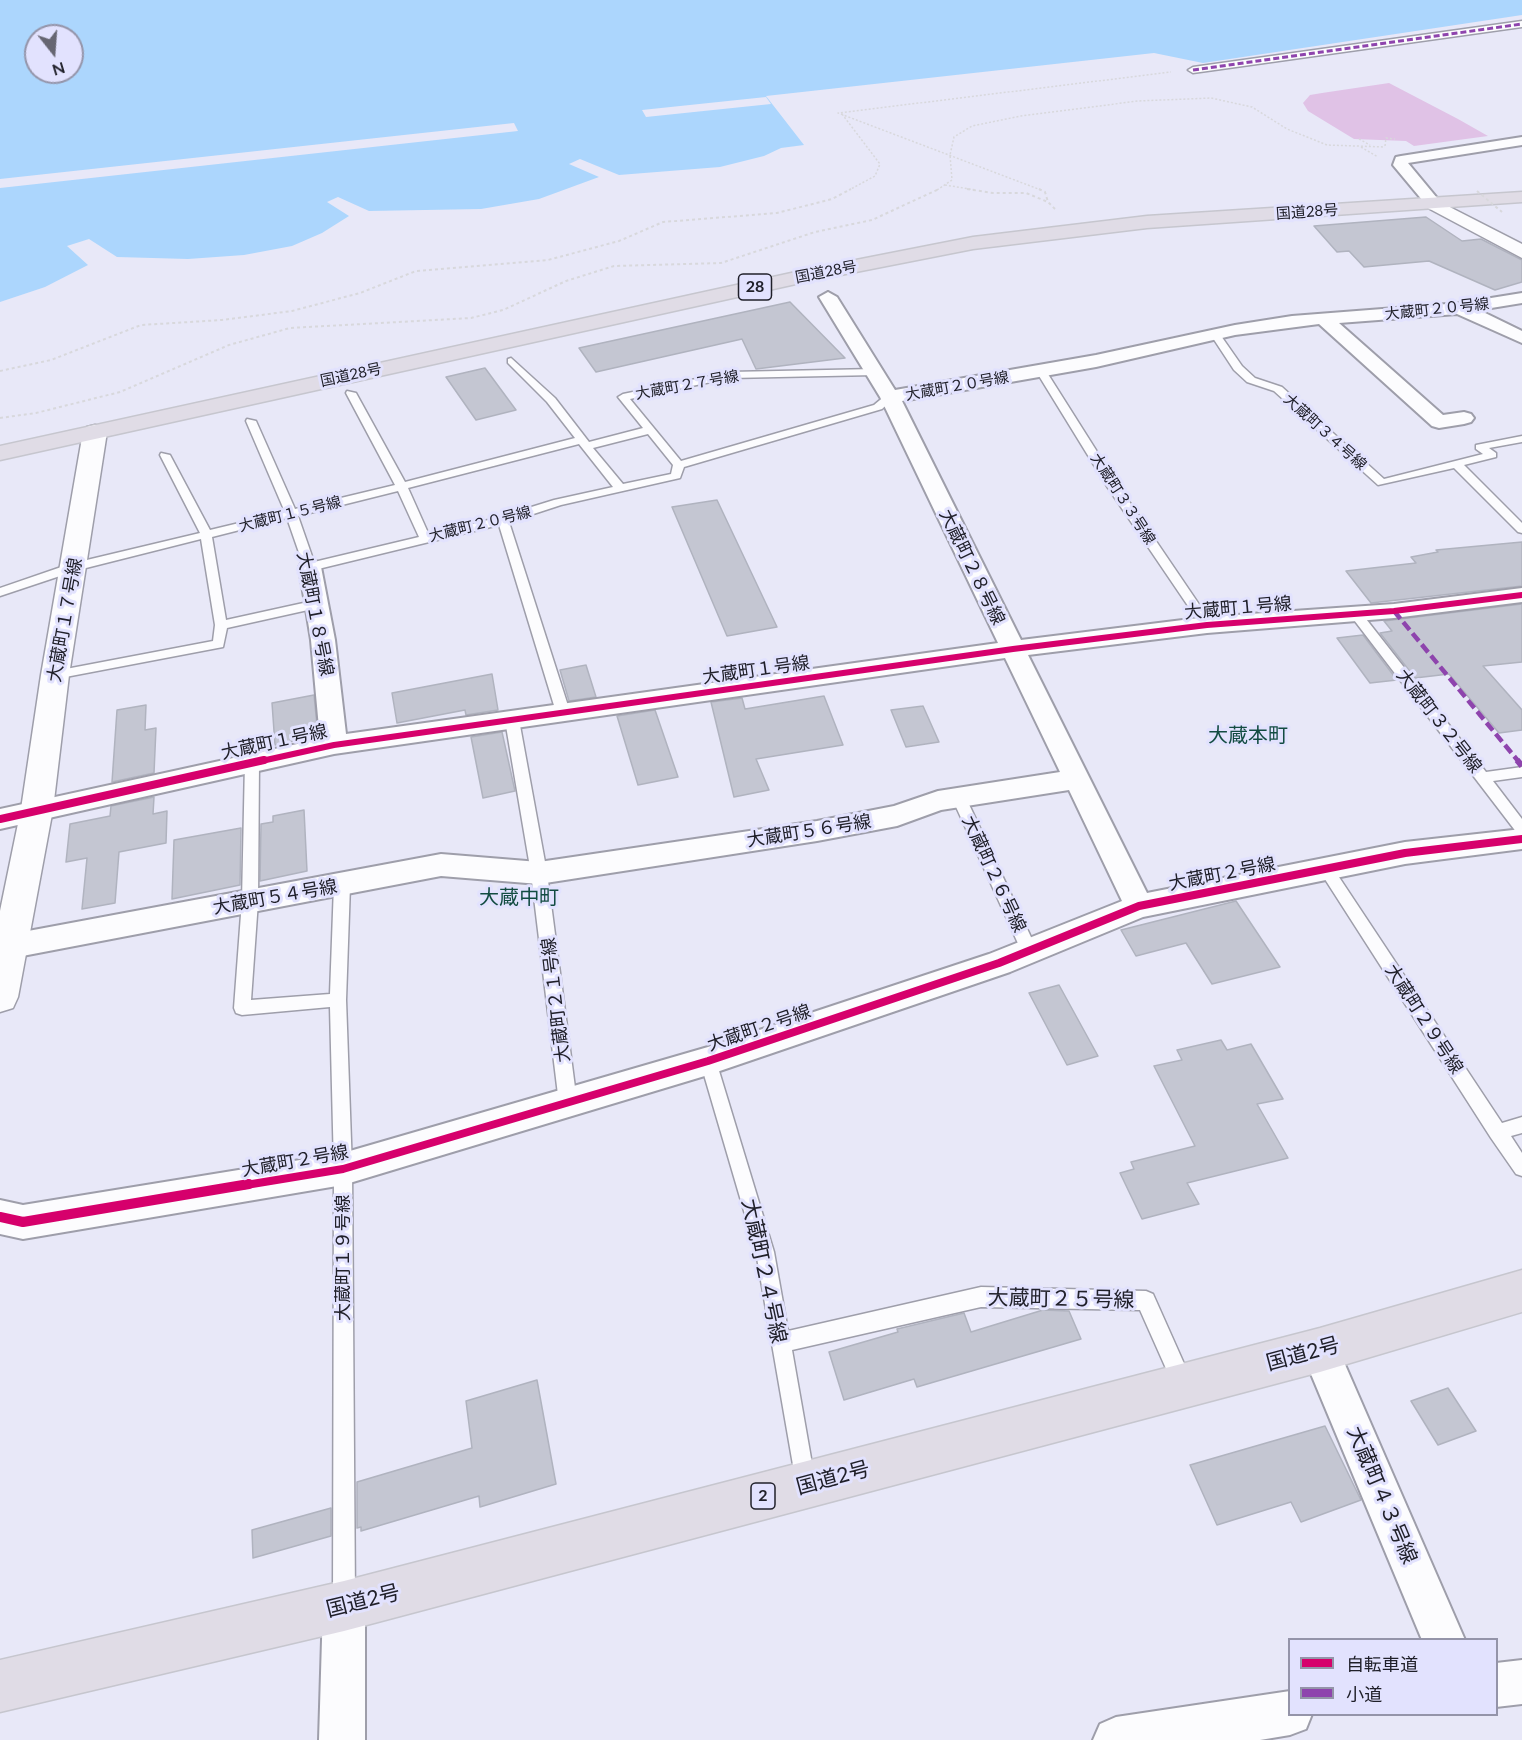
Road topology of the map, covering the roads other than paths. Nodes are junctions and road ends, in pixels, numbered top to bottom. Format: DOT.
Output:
graph roads {
  1 [pos="1522,24"];
  2 [pos="1193,70"];
  3 [pos="1522,141"];
  4 [pos="1522,197"];
  5 [pos="1434,204"];
  6 [pos="1522,252"];
  7 [pos="828,297"];
  8 [pos="1522,298"];
  9 [pos="1460,308"];
  10 [pos="1323,318"];
  11 [pos="1216,336"];
  12 [pos="1522,338"];
  13 [pos="511,361"];
  14 [pos="1041,371"];
  15 [pos="875,372"];
  16 [pos="351,393"];
  17 [pos="890,397"];
  18 [pos="1464,418"];
  19 [pos="251,421"];
  20 [pos="650,430"];
  21 [pos="95,432"];
  22 [pos="1522,439"];
  23 [pos="583,443"];
  24 [pos="0,453"];
  25 [pos="165,455"];
  26 [pos="1456,464"];
  27 [pos="679,465"];
  28 [pos="401,487"];
  29 [pos="620,488"];
  30 [pos="291,513"];
  31 [pos="503,520"];
  32 [pos="1522,530"];
  33 [pos="206,534"];
  34 [pos="425,538"];
  35 [pos="74,567"];
  36 [pos="310,567"];
  37 [pos="0,591"];
  38 [pos="1522,595"];
  39 [pos="317,604"];
  40 [pos="1355,613"];
  41 [pos="221,625"];
  42 [pos="1207,625"];
  43 [pos="1013,649"];
  44 [pos="55,675"];
  45 [pos="563,712"];
  46 [pos="512,720"];
  47 [pos="334,745"];
  48 [pos="252,762"];
  49 [pos="1522,772"];
  50 [pos="1482,778"];
  51 [pos="1077,779"];
  52 [pos="959,798"];
  53 [pos="37,809"];
  54 [pos="0,819"];
  55 [pos="1522,829"];
  56 [pos="1522,839"];
  57 [pos="1326,869"];
  58 [pos="539,873"];
  59 [pos="342,885"];
  60 [pos="250,901"];
  61 [pos="1139,906"];
  62 [pos="12,946"];
  63 [pos="1029,950"];
  64 [pos="0,997"];
  65 [pos="338,1000"];
  66 [pos="708,1061"];
  67 [pos="568,1103"];
  68 [pos="1522,1125"];
  69 [pos="1497,1132"];
  70 [pos="1522,1168"];
  71 [pos="343,1169"];
  72 [pos="0,1217"];
  73 [pos="1522,1291"];
  74 [pos="780,1343"];
  75 [pos="1320,1350"];
  76 [pos="1184,1386"];
  77 [pos="805,1486"];
  78 [pos="344,1606"];
  79 [pos="1443,1638"];
  80 [pos="1522,1682"];
  81 [pos="1498,1685"];
  82 [pos="0,1686"];
  83 [pos="1288,1713"];
  84 [pos="342,1740"];
  85 [pos="1116,1740"];
  1 -- 2 [label="street"];
  3 -- 5 [label="street"];
  4 -- 5 [label="highway, 国道28号 / 28"];
  5 -- 6 [label="street"];
  5 -- 21 [label="highway, 国道28号 / 28"];
  7 -- 15 [label="street, 大蔵町２８号線"];
  8 -- 9 [label="street, 大蔵町２０号線"];
  9 -- 10 [label="street, 大蔵町２０号線"];
  9 -- 12 [label="street"];
  10 -- 11 [label="street, 大蔵町２０号線"];
  10 -- 18 [label="street"];
  11 -- 14 [label="street, 大蔵町２０号線"];
  11 -- 26 [label="lane, 大蔵町３４号線"];
  13 -- 23 [label="lane"];
  14 -- 17 [label="street, 大蔵町２０号線"];
  14 -- 42 [label="lane, 大蔵町３３号線"];
  15 -- 17 [label="street, 大蔵町２８号線"];
  15 -- 20 [label="lane, 大蔵町２７号線"];
  16 -- 28 [label="lane"];
  17 -- 27 [label="lane, 大蔵町２０号線"];
  17 -- 43 [label="street, 大蔵町２８号線"];
  19 -- 30 [label="lane, 大蔵町１８号線"];
  20 -- 23 [label="lane, 大蔵町１５号線"];
  20 -- 27 [label="lane, 大蔵町２７号線"];
  21 -- 24 [label="highway, 国道28号 / 28"];
  21 -- 35 [label="street, 大蔵町１７号線"];
  22 -- 26 [label="lane"];
  23 -- 28 [label="lane, 大蔵町１５号線"];
  23 -- 29 [label="lane"];
  25 -- 33 [label="lane"];
  26 -- 32 [label="lane"];
  27 -- 29 [label="lane, 大蔵町２０号線"];
  28 -- 30 [label="lane, 大蔵町１５号線"];
  28 -- 34 [label="lane"];
  29 -- 31 [label="lane, 大蔵町２０号線"];
  30 -- 33 [label="lane, 大蔵町１５号線"];
  30 -- 36 [label="lane, 大蔵町１８号線"];
  31 -- 34 [label="lane, 大蔵町２０号線"];
  31 -- 45 [label="lane"];
  33 -- 35 [label="lane, 大蔵町１５号線"];
  33 -- 41 [label="lane"];
  34 -- 36 [label="lane, 大蔵町２０号線"];
  35 -- 37 [label="lane, 大蔵町１５号線"];
  35 -- 44 [label="street, 大蔵町１７号線"];
  36 -- 39 [label="street, 大蔵町１８号線"];
  38 -- 40 [label="street, 大蔵町１号線"];
  39 -- 41 [label="lane"];
  39 -- 47 [label="street, 大蔵町１８号線"];
  40 -- 42 [label="street, 大蔵町１号線"];
  40 -- 50 [label="lane, 大蔵町３２号線"];
  41 -- 44 [label="lane"];
  42 -- 43 [label="street, 大蔵町１号線"];
  43 -- 45 [label="street, 大蔵町１号線"];
  43 -- 51 [label="street, 大蔵町２８号線"];
  44 -- 53 [label="street, 大蔵町１７号線"];
  45 -- 46 [label="street, 大蔵町１号線"];
  46 -- 47 [label="street, 大蔵町１号線"];
  46 -- 58 [label="lane, 大蔵町２１号線"];
  47 -- 48 [label="street, 大蔵町１号線"];
  48 -- 53 [label="street, 大蔵町１号線"];
  48 -- 60 [label="lane"];
  49 -- 50 [label="lane"];
  50 -- 55 [label="lane, 大蔵町３２号線"];
  51 -- 52 [label="street, 大蔵町５６号線"];
  51 -- 61 [label="street, 大蔵町２８号線"];
  52 -- 58 [label="street, 大蔵町５６号線"];
  52 -- 63 [label="lane, 大蔵町２６号線"];
  53 -- 54 [label="street, 大蔵町１号線"];
  53 -- 62 [label="street, 大蔵町１７号線"];
  56 -- 57 [label="street, 大蔵町２号線"];
  57 -- 61 [label="street, 大蔵町２号線"];
  57 -- 69 [label="lane, 大蔵町２９号線"];
  58 -- 59 [label="street, 大蔵町５４号線"];
  58 -- 67 [label="lane, 大蔵町２１号線"];
  59 -- 60 [label="street, 大蔵町５４号線"];
  59 -- 65 [label="lane, 大蔵町１９号線"];
  60 -- 62 [label="street, 大蔵町５４号線"];
  60 -- 65 [label="lane"];
  61 -- 63 [label="street, 大蔵町２号線"];
  62 -- 64 [label="street, 大蔵町１７号線"];
  63 -- 66 [label="street, 大蔵町２号線"];
  65 -- 71 [label="lane, 大蔵町１９号線"];
  66 -- 67 [label="street, 大蔵町２号線"];
  66 -- 74 [label="lane, 大蔵町２４号線"];
  67 -- 71 [label="street, 大蔵町２号線"];
  68 -- 69 [label="lane"];
  69 -- 70 [label="lane, 大蔵町２９号線"];
  71 -- 72 [label="street, 大蔵町２号線"];
  71 -- 78 [label="lane, 大蔵町１９号線"];
  73 -- 75 [label="highway, 国道2号 / 2"];
  74 -- 76 [label="lane, 大蔵町２５号線"];
  74 -- 77 [label="lane, 大蔵町２４号線"];
  75 -- 76 [label="highway, 国道2号 / 2"];
  75 -- 79 [label="street, 大蔵町４３号線"];
  76 -- 77 [label="highway, 国道2号 / 2"];
  77 -- 78 [label="highway, 国道2号 / 2"];
  78 -- 82 [label="highway, 国道2号 / 2"];
  78 -- 84 [label="street"];
  80 -- 81 [label="street"];
  83 -- 85 [label="street"];
}
